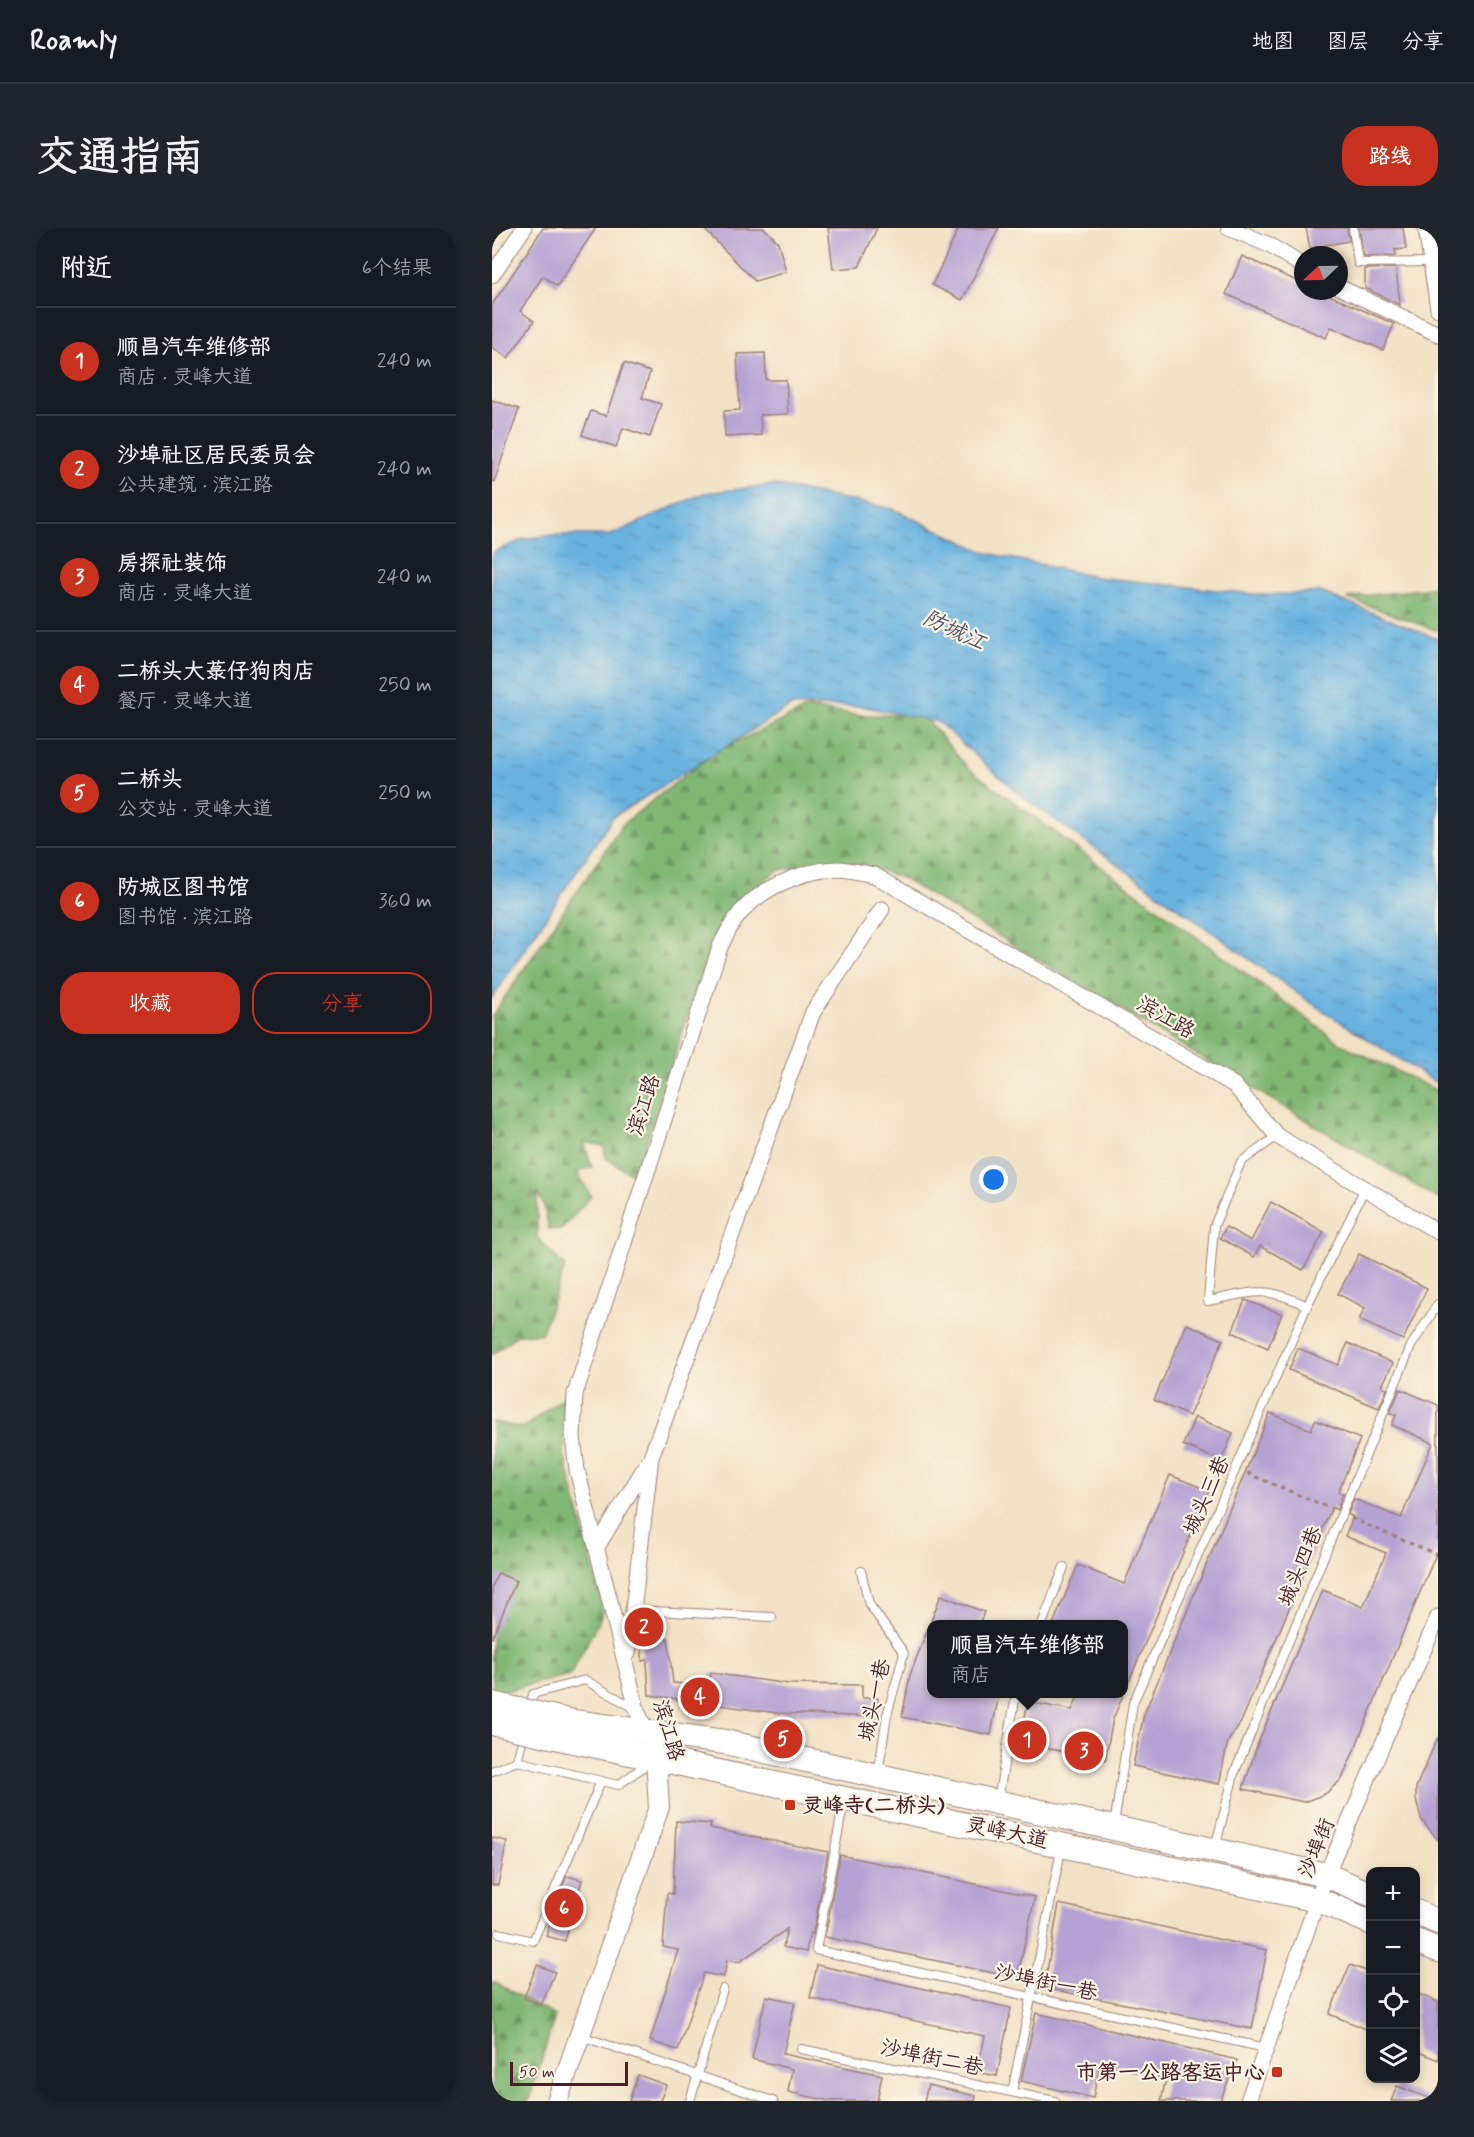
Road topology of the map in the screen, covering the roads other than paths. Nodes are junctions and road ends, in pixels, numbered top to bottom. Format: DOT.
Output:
graph roads {
  1 [pos="524,228"];
  2 [pos="1229,228"];
  3 [pos="1353,228"];
  4 [pos="1426,228"];
  5 [pos="1294,260"];
  6 [pos="1431,262"];
  7 [pos="492,275"];
  8 [pos="1348,291"];
  9 [pos="1438,309"];
  10 [pos="1438,334"];
  11 [pos="882,909"];
  12 [pos="1277,1136"];
  13 [pos="1365,1188"];
  14 [pos="1438,1232"];
  15 [pos="1438,1304"];
  16 [pos="1307,1306"];
  17 [pos="651,1457"];
  18 [pos="597,1547"];
  19 [pos="1064,1567"];
  20 [pos="861,1571"];
  21 [pos="633,1610"];
  22 [pos="772,1617"];
  23 [pos="1438,1617"];
  24 [pos="1044,1620"];
  25 [pos="627,1663"];
  26 [pos="1015,1698"];
  27 [pos="492,1704"];
  28 [pos="641,1720"];
  29 [pos="492,1723"];
  30 [pos="571,1731"];
  31 [pos="656,1758"];
  32 [pos="517,1761"];
  33 [pos="492,1771"];
  34 [pos="878,1775"];
  35 [pos="601,1781"];
  36 [pos="844,1797"];
  37 [pos="998,1802"];
  38 [pos="1114,1827"];
  39 [pos="1062,1844"];
  40 [pos="1214,1849"];
  41 [pos="1326,1875"];
  42 [pos="1366,1892"];
  43 [pos="1318,1900"];
  44 [pos="1420,1914"];
  45 [pos="1369,1921"];
  46 [pos="1438,1922"];
  47 [pos="499,1933"];
  48 [pos="1420,1943"];
  49 [pos="1438,1950"];
  50 [pos="723,1989"];
  51 [pos="1032,1997"];
  52 [pos="580,2036"];
  53 [pos="1268,2048"];
  54 [pos="801,2049"];
  55 [pos="699,2076"];
  56 [pos="1012,2092"];
  57 [pos="557,2101"];
  58 [pos="690,2101"];
  59 [pos="772,2101"];
  60 [pos="1055,2101"];
  61 [pos="1248,2101"];
  1 -- 7 [label="street"];
  2 -- 5 [label="street"];
  3 -- 6 [label="lane"];
  4 -- 6 [label="street"];
  6 -- 9 [label="street"];
  8 -- 10 [label="street"];
  11 -- 17 [label="street"];
  12 -- 13 [label="street, 滨江路"];
  12 -- 16 [label="lane"];
  12 -- 18 [label="street, 滨江路"];
  13 -- 14 [label="street, 滨江路"];
  13 -- 16 [label="lane, 城头三巷"];
  15 -- 40 [label="lane, 城头四巷"];
  16 -- 38 [label="lane, 城头三巷"];
  17 -- 18 [label="street"];
  17 -- 21 [label="street"];
  18 -- 25 [label="street, 滨江路"];
  19 -- 24 [label="lane"];
  20 -- 34 [label="lane, 城头一巷"];
  21 -- 22 [label="lane"];
  21 -- 25 [label="street"];
  23 -- 41 [label="street, 沙埠街"];
  25 -- 28 [label="street, 滨江路"];
  26 -- 37 [label="lane"];
  27 -- 30 [label="main road, bridge"];
  28 -- 30 [label="main road, 灵峰大道"];
  28 -- 31 [label="street, 滨江路"];
  28 -- 32 [label="lane"];
  28 -- 34 [label="main road, 灵峰大道"];
  29 -- 30 [label="main road, bridge"];
  30 -- 31 [label="main road, 灵峰大道"];
  31 -- 35 [label="lane"];
  31 -- 36 [label="main road, 灵峰大道"];
  31 -- 52 [label="street, 滨江路"];
  32 -- 33 [label="lane"];
  32 -- 35 [label="lane"];
  34 -- 37 [label="main road, 灵峰大道"];
  35 -- 47 [label="lane"];
  36 -- 39 [label="main road, 灵峰大道"];
  36 -- 51 [label="lane, 沙埠街一巷"];
  37 -- 38 [label="main road, 灵峰大道"];
  38 -- 40 [label="main road, 灵峰大道"];
  39 -- 43 [label="main road, 灵峰大道"];
  39 -- 51 [label="lane"];
  40 -- 41 [label="main road, 灵峰大道"];
  41 -- 42 [label="main road, 灵峰大道"];
  41 -- 43 [label="street, 沙埠街"];
  43 -- 45 [label="main road, 灵峰大道"];
  43 -- 53 [label="street, 沙埠街"];
  44 -- 46 [label="main road"];
  48 -- 49 [label="main road"];
  50 -- 55 [label="lane"];
  51 -- 53 [label="lane, 沙埠街一巷"];
  51 -- 56 [label="lane"];
  52 -- 55 [label="lane"];
  52 -- 57 [label="street, 滨江路"];
  53 -- 61 [label="street, 沙埠街"];
  54 -- 56 [label="lane, 沙埠街二巷"];
  55 -- 58 [label="lane"];
  55 -- 59 [label="lane"];
  56 -- 60 [label="lane, 沙埠街二巷"];
}
